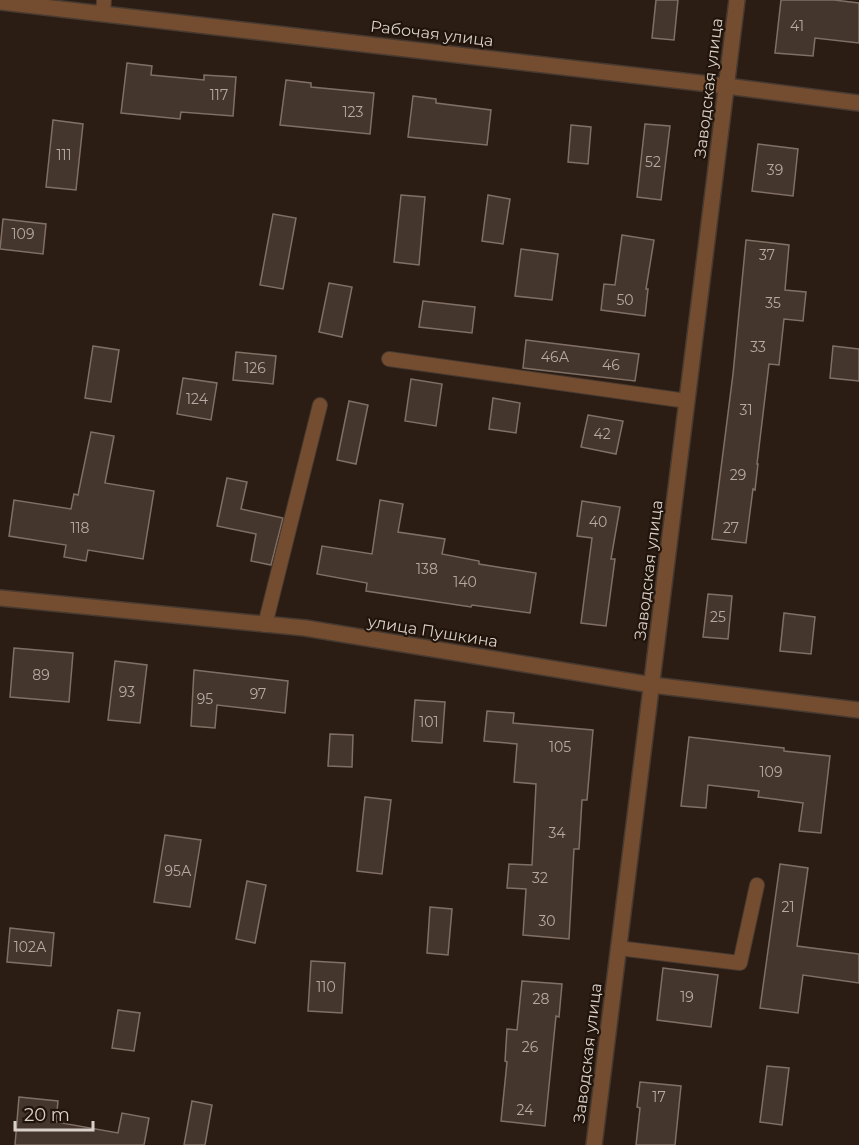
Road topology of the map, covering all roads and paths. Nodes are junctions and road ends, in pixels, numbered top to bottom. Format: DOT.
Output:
graph roads {
  1 [pos="737,0"];
  2 [pos="0,2"];
  3 [pos="104,7"];
  4 [pos="726,86"];
  5 [pos="859,103"];
  6 [pos="389,359"];
  7 [pos="687,401"];
  8 [pos="320,405"];
  9 [pos="0,598"];
  10 [pos="265,624"];
  11 [pos="652,685"];
  12 [pos="859,710"];
  13 [pos="758,885"];
  14 [pos="618,948"];
  15 [pos="594,1145"];
  1 -- 4 [label="street, Заводская улица"];
  2 -- 3 [label="street, Рабочая улица"];
  3 -- 4 [label="street, Рабочая улица"];
  4 -- 5 [label="street, Рабочая улица"];
  4 -- 7 [label="street, Заводская улица"];
  6 -- 7 [label="lane"];
  7 -- 11 [label="street, Заводская улица"];
  8 -- 10 [label="lane"];
  9 -- 10 [label="street, улица Пушкина"];
  10 -- 11 [label="street, улица Пушкина"];
  11 -- 12 [label="street, улица Пушкина"];
  11 -- 14 [label="street, Заводская улица"];
  13 -- 14 [label="lane"];
  14 -- 15 [label="street, Заводская улица"];
}
